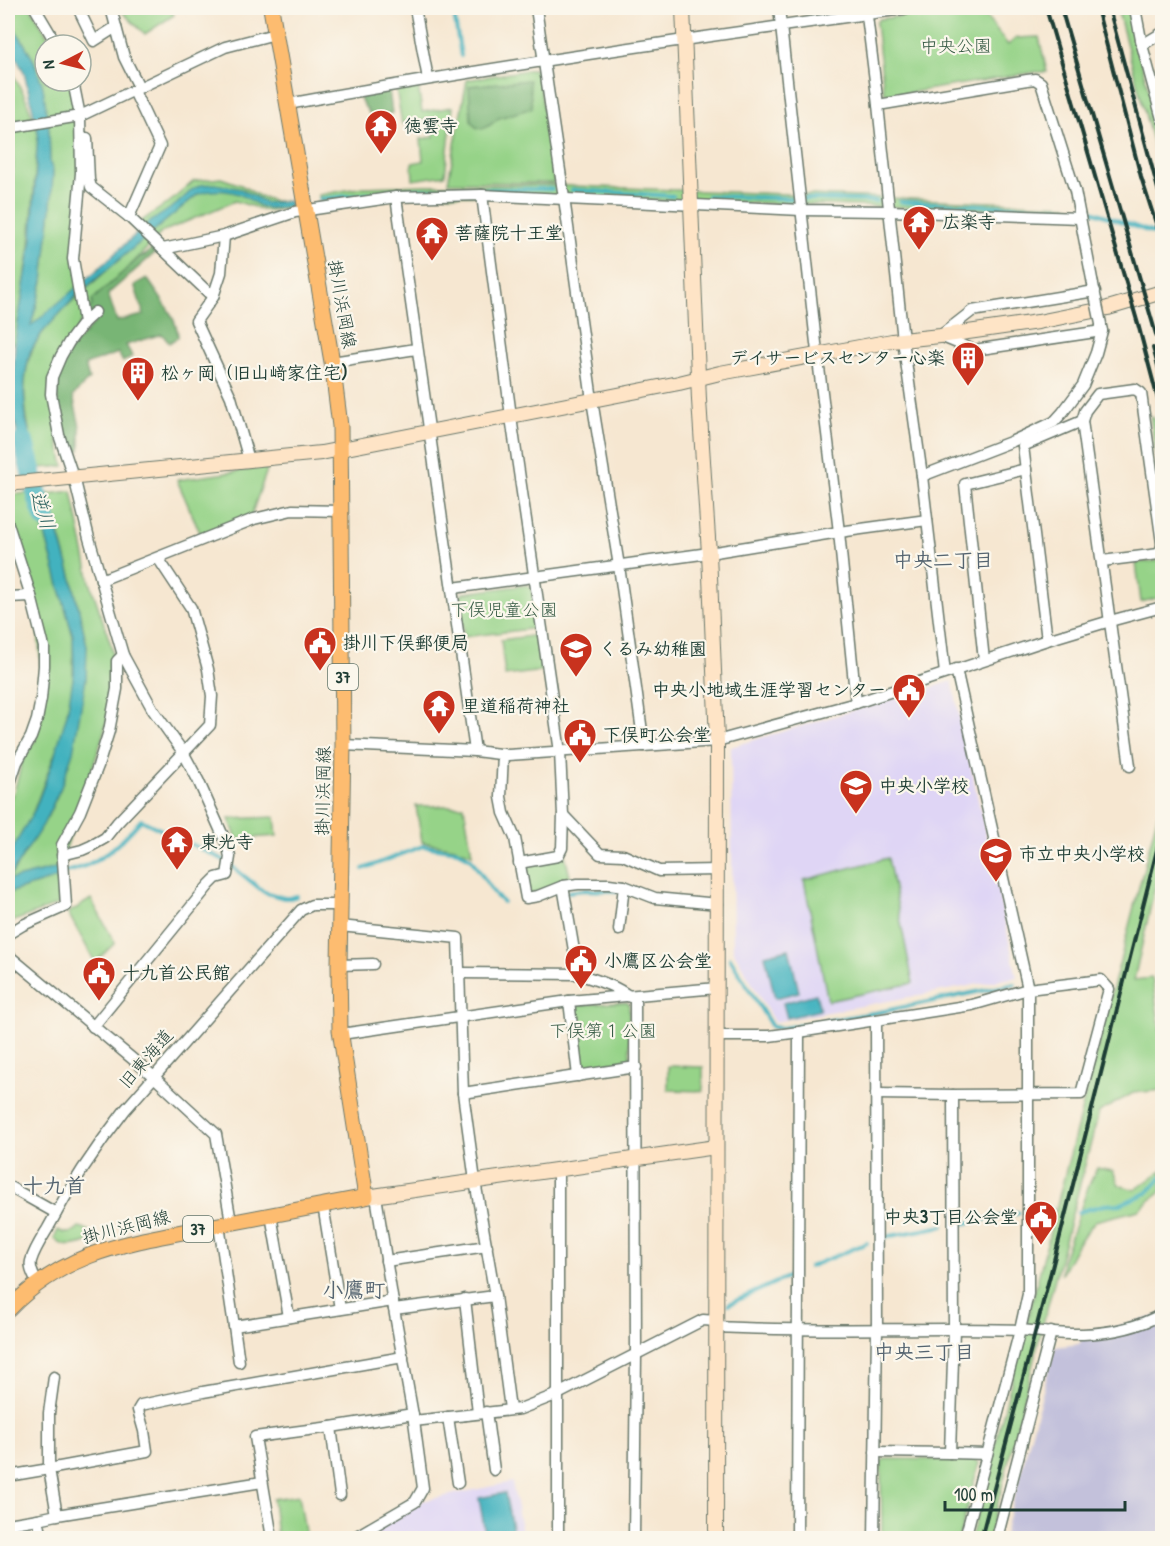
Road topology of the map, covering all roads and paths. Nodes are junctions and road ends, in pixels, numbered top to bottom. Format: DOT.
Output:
graph roads {
  1 [pos="35,8"];
  2 [pos="78,8"];
  3 [pos="111,8"];
  4 [pos="271,8"];
  5 [pos="415,8"];
  6 [pos="536,8"];
  7 [pos="683,8"];
  8 [pos="779,8"];
  9 [pos="910,8"];
  10 [pos="1135,8"];
  11 [pos="867,10"];
  12 [pos="782,26"];
  13 [pos="116,27"];
  14 [pos="50,33"];
  15 [pos="1162,33"];
  16 [pos="275,34"];
  17 [pos="684,39"];
  18 [pos="1142,45"];
  19 [pos="544,61"];
  20 [pos="428,79"];
  21 [pos="136,89"];
  22 [pos="75,93"];
  23 [pos="288,104"];
  24 [pos="879,105"];
  25 [pos="1162,119"];
  26 [pos="78,120"];
  27 [pos="12,127"];
  28 [pos="482,195"];
  29 [pos="396,197"];
  30 [pos="564,198"];
  31 [pos="691,205"];
  32 [pos="306,210"];
  33 [pos="801,210"];
  34 [pos="889,211"];
  35 [pos="1079,213"];
  36 [pos="133,220"];
  37 [pos="224,236"];
  38 [pos="159,246"];
  39 [pos="1162,292"];
  40 [pos="1096,295"];
  41 [pos="213,297"];
  42 [pos="95,312"];
  43 [pos="84,322"];
  44 [pos="1101,327"];
  45 [pos="940,336"];
  46 [pos="903,340"];
  47 [pos="416,349"];
  48 [pos="818,353"];
  49 [pos="332,362"];
  50 [pos="698,378"];
  51 [pos="592,400"];
  52 [pos="511,416"];
  53 [pos="1082,422"];
  54 [pos="429,431"];
  55 [pos="341,450"];
  56 [pos="249,460"];
  57 [pos="1026,470"];
  58 [pos="922,476"];
  59 [pos="71,477"];
  60 [pos="8,484"];
  61 [pos="341,511"];
  62 [pos="927,520"];
  63 [pos="8,524"];
  64 [pos="839,532"];
  65 [pos="1162,544"];
  66 [pos="709,553"];
  67 [pos="158,558"];
  68 [pos="1102,561"];
  69 [pos="619,566"];
  70 [pos="535,578"];
  71 [pos="101,580"];
  72 [pos="453,588"];
  73 [pos="31,596"];
  74 [pos="8,597"];
  75 [pos="1162,608"];
  76 [pos="1110,621"];
  77 [pos="1047,640"];
  78 [pos="123,656"];
  79 [pos="984,660"];
  80 [pos="957,669"];
  81 [pos="945,673"];
  82 [pos="856,703"];
  83 [pos="717,741"];
  84 [pos="343,745"];
  85 [pos="644,746"];
  86 [pos="475,751"];
  87 [pos="183,752"];
  88 [pos="560,752"];
  89 [pos="503,754"];
  90 [pos="1130,766"];
  91 [pos="8,789"];
  92 [pos="563,815"];
  93 [pos="63,860"];
  94 [pos="519,863"];
  95 [pos="718,870"];
  96 [pos="563,886"];
  97 [pos="624,886"];
  98 [pos="718,904"];
  99 [pos="340,905"];
  100 [pos="340,926"];
  101 [pos="619,930"];
  102 [pos="8,934"];
  103 [pos="8,955"];
  104 [pos="373,964"];
  105 [pos="339,965"];
  106 [pos="459,973"];
  107 [pos="578,974"];
  108 [pos="717,988"];
  109 [pos="1028,988"];
  110 [pos="633,997"];
  111 [pos="569,1001"];
  112 [pos="460,1016"];
  113 [pos="876,1020"];
  114 [pos="93,1027"];
  115 [pos="799,1032"];
  116 [pos="341,1034"];
  117 [pos="717,1036"];
  118 [pos="636,1067"];
  119 [pos="153,1076"];
  120 [pos="578,1076"];
  121 [pos="463,1093"];
  122 [pos="876,1095"];
  123 [pos="953,1095"];
  124 [pos="1028,1095"];
  125 [pos="716,1147"];
  126 [pos="636,1158"];
  127 [pos="558,1170"];
  128 [pos="475,1181"];
  129 [pos="8,1186"];
  130 [pos="371,1196"];
  131 [pos="323,1205"];
  132 [pos="56,1213"];
  133 [pos="271,1215"];
  134 [pos="225,1224"];
  135 [pos="487,1246"];
  136 [pos="386,1261"];
  137 [pos="37,1283"];
  138 [pos="495,1296"];
  139 [pos="465,1299"];
  140 [pos="393,1305"];
  141 [pos="340,1309"];
  142 [pos="8,1310"];
  143 [pos="1162,1314"];
  144 [pos="289,1317"];
  145 [pos="716,1324"];
  146 [pos="234,1326"];
  147 [pos="877,1329"];
  148 [pos="954,1329"];
  149 [pos="798,1330"];
  150 [pos="1020,1330"];
  151 [pos="1051,1332"];
  152 [pos="636,1354"];
  153 [pos="403,1357"];
  154 [pos="239,1362"];
  155 [pos="54,1377"];
  156 [pos="558,1394"];
  157 [pos="510,1409"];
  158 [pos="482,1412"];
  159 [pos="448,1416"];
  160 [pos="413,1418"];
  161 [pos="331,1427"];
  162 [pos="874,1452"];
  163 [pos="950,1453"];
  164 [pos="987,1454"];
  165 [pos="49,1469"];
  166 [pos="494,1470"];
  167 [pos="8,1476"];
  168 [pos="262,1482"];
  169 [pos="458,1483"];
  170 [pos="340,1495"];
  171 [pos="57,1515"];
  172 [pos="38,1519"];
  173 [pos="8,1524"];
  174 [pos="42,1539"];
  175 [pos="272,1539"];
  176 [pos="353,1539"];
  177 [pos="558,1539"];
  178 [pos="634,1539"];
  179 [pos="716,1539"];
  180 [pos="797,1539"];
  181 [pos="874,1539"];
  182 [pos="965,1539"];
  183 [pos="997,1539"];
  1 -- 14 [label="street"];
  2 -- 13 [label="street"];
  3 -- 13 [label="street"];
  4 -- 16 [label="main road, 掛川浜岡線 / 37"];
  5 -- 20 [label="street"];
  6 -- 19 [label="street"];
  7 -- 17 [label="street"];
  8 -- 12 [label="street"];
  9 -- 11 [label="street"];
  10 -- 18 [label="street"];
  11 -- 12 [label="street"];
  11 -- 24 [label="street"];
  12 -- 17 [label="street"];
  12 -- 33 [label="street"];
  13 -- 21 [label="street"];
  15 -- 18 [label="street"];
  16 -- 21 [label="street"];
  16 -- 23 [label="main road, 掛川浜岡線 / 37"];
  17 -- 19 [label="street"];
  17 -- 31 [label="street"];
  18 -- 25 [label="street"];
  19 -- 20 [label="street"];
  19 -- 30 [label="street"];
  20 -- 23 [label="street"];
  21 -- 26 [label="street"];
  21 -- 36 [label="street"];
  22 -- 26 [label="street"];
  23 -- 32 [label="main road, 掛川浜岡線 / 37"];
  24 -- 34 [label="street"];
  24 -- 35 [label="street"];
  26 -- 27 [label="street"];
  26 -- 36 [label="street"];
  26 -- 43 [label="street"];
  28 -- 29 [label="street"];
  28 -- 30 [label="street"];
  28 -- 52 [label="street"];
  29 -- 32 [label="street"];
  29 -- 47 [label="street"];
  30 -- 31 [label="street"];
  30 -- 51 [label="street"];
  31 -- 33 [label="street"];
  31 -- 50 [label="street"];
  32 -- 37 [label="street"];
  32 -- 49 [label="main road, 掛川浜岡線 / 37"];
  33 -- 34 [label="street"];
  33 -- 48 [label="street"];
  34 -- 35 [label="street"];
  34 -- 46 [label="street"];
  35 -- 40 [label="street"];
  36 -- 38 [label="street"];
  37 -- 38 [label="street"];
  37 -- 41 [label="street"];
  38 -- 41 [label="street"];
  39 -- 45 [label="street"];
  40 -- 44 [label="street, bridge"];
  40 -- 45 [label="street"];
  41 -- 56 [label="street"];
  42 -- 43 [label="street"];
  43 -- 59 [label="street"];
  44 -- 45 [label="street"];
  44 -- 58 [label="street"];
  45 -- 46 [label="street"];
  46 -- 48 [label="street"];
  46 -- 58 [label="street"];
  47 -- 49 [label="street"];
  47 -- 54 [label="street"];
  48 -- 50 [label="street"];
  48 -- 64 [label="street"];
  49 -- 55 [label="main road, 掛川浜岡線 / 37"];
  50 -- 51 [label="street"];
  50 -- 66 [label="street"];
  51 -- 52 [label="street"];
  51 -- 69 [label="street"];
  52 -- 54 [label="street"];
  52 -- 70 [label="street"];
  53 -- 57 [label="street"];
  53 -- 65 [label="street"];
  53 -- 68 [label="street"];
  54 -- 55 [label="street"];
  54 -- 72 [label="street"];
  55 -- 56 [label="street"];
  55 -- 61 [label="main road, 掛川浜岡線 / 37"];
  56 -- 59 [label="street"];
  57 -- 77 [label="street"];
  57 -- 79 [label="street"];
  58 -- 62 [label="street"];
  59 -- 60 [label="street"];
  59 -- 71 [label="street"];
  61 -- 67 [label="street"];
  61 -- 84 [label="main road, 掛川浜岡線 / 37"];
  62 -- 64 [label="street"];
  62 -- 81 [label="street"];
  63 -- 73 [label="street"];
  64 -- 66 [label="street"];
  64 -- 82 [label="street"];
  65 -- 68 [label="street"];
  66 -- 69 [label="street"];
  66 -- 83 [label="street"];
  67 -- 71 [label="street"];
  67 -- 87 [label="street"];
  68 -- 76 [label="street"];
  69 -- 70 [label="street"];
  69 -- 85 [label="street"];
  70 -- 72 [label="street"];
  70 -- 88 [label="street"];
  71 -- 78 [label="street"];
  72 -- 86 [label="street"];
  73 -- 74 [label="street"];
  73 -- 91 [label="street"];
  75 -- 76 [label="street"];
  76 -- 77 [label="street"];
  76 -- 90 [label="street"];
  77 -- 79 [label="street"];
  78 -- 87 [label="street"];
  78 -- 93 [label="street"];
  79 -- 80 [label="street"];
  80 -- 81 [label="street"];
  80 -- 109 [label="street"];
  81 -- 82 [label="street"];
  82 -- 83 [label="street"];
  83 -- 85 [label="street"];
  83 -- 95 [label="street"];
  84 -- 86 [label="street"];
  84 -- 99 [label="main road, 掛川浜岡線 / 37"];
  85 -- 88 [label="street"];
  86 -- 89 [label="street"];
  87 -- 93 [label="street"];
  87 -- 114 [label="street"];
  88 -- 89 [label="street"];
  88 -- 92 [label="street"];
  89 -- 94 [label="street"];
  92 -- 94 [label="street"];
  92 -- 95 [label="street"];
  93 -- 102 [label="street"];
  94 -- 96 [label="street"];
  95 -- 98 [label="street"];
  96 -- 97 [label="street"];
  96 -- 107 [label="street"];
  97 -- 98 [label="street"];
  97 -- 101 [label="street"];
  98 -- 108 [label="street"];
  99 -- 100 [label="main road, 掛川浜岡線 / 37"];
  99 -- 119 [label="street, 旧東海道"];
  100 -- 105 [label="main road, 掛川浜岡線 / 37"];
  100 -- 106 [label="street"];
  103 -- 114 [label="street"];
  104 -- 105 [label="street"];
  105 -- 116 [label="main road, 掛川浜岡線 / 37"];
  106 -- 107 [label="street"];
  106 -- 112 [label="street"];
  107 -- 110 [label="street"];
  108 -- 110 [label="street"];
  108 -- 117 [label="street"];
  109 -- 113 [label="street"];
  109 -- 124 [label="street"];
  109 -- 124 [label="street"];
  110 -- 111 [label="street"];
  110 -- 118 [label="street"];
  111 -- 112 [label="street"];
  111 -- 120 [label="street"];
  112 -- 116 [label="street"];
  112 -- 121 [label="street"];
  113 -- 115 [label="street"];
  113 -- 122 [label="street"];
  114 -- 119 [label="street"];
  115 -- 117 [label="street"];
  115 -- 149 [label="street"];
  116 -- 130 [label="main road, 掛川浜岡線 / 37"];
  117 -- 125 [label="street"];
  118 -- 120 [label="street"];
  118 -- 126 [label="street"];
  119 -- 132 [label="street, 旧東海道"];
  119 -- 134 [label="street"];
  120 -- 121 [label="street"];
  121 -- 128 [label="street"];
  122 -- 123 [label="street"];
  122 -- 147 [label="street"];
  123 -- 124 [label="street"];
  123 -- 148 [label="street"];
  124 -- 150 [label="street"];
  125 -- 126 [label="street"];
  125 -- 145 [label="street"];
  126 -- 127 [label="street"];
  126 -- 152 [label="street"];
  127 -- 128 [label="street"];
  127 -- 156 [label="street"];
  128 -- 130 [label="street"];
  128 -- 135 [label="street"];
  129 -- 132 [label="street"];
  130 -- 131 [label="main road, 掛川浜岡線 / 37"];
  130 -- 136 [label="street"];
  131 -- 133 [label="main road, 掛川浜岡線 / 37"];
  131 -- 141 [label="street"];
  132 -- 137 [label="street, 旧東海道"];
  133 -- 134 [label="main road, 掛川浜岡線 / 37"];
  133 -- 144 [label="street"];
  134 -- 137 [label="main road, 掛川浜岡線 / 37"];
  134 -- 146 [label="street"];
  135 -- 136 [label="street"];
  135 -- 138 [label="street"];
  136 -- 140 [label="street"];
  137 -- 142 [label="main road, 掛川浜岡線 / 37"];
  138 -- 139 [label="street"];
  138 -- 157 [label="street"];
  139 -- 140 [label="street"];
  139 -- 158 [label="street"];
  140 -- 141 [label="street"];
  140 -- 153 [label="street"];
  141 -- 144 [label="street"];
  143 -- 151 [label="street"];
  144 -- 146 [label="street"];
  145 -- 149 [label="street"];
  145 -- 152 [label="street"];
  145 -- 179 [label="street"];
  146 -- 154 [label="street"];
  147 -- 148 [label="street"];
  147 -- 149 [label="street"];
  147 -- 162 [label="street"];
  148 -- 150 [label="street"];
  148 -- 163 [label="street"];
  149 -- 180 [label="street"];
  150 -- 151 [label="street"];
  150 -- 164 [label="street"];
  151 -- 183 [label="street"];
  152 -- 156 [label="street"];
  152 -- 178 [label="street"];
  153 -- 160 [label="street"];
  153 -- 165 [label="street"];
  155 -- 165 [label="street"];
  156 -- 157 [label="street"];
  156 -- 177 [label="street"];
  157 -- 158 [label="street"];
  158 -- 159 [label="street"];
  158 -- 166 [label="street"];
  159 -- 160 [label="street"];
  159 -- 169 [label="street"];
  160 -- 161 [label="street"];
  160 -- 176 [label="street"];
  161 -- 168 [label="street"];
  161 -- 170 [label="street"];
  162 -- 163 [label="street"];
  162 -- 181 [label="street"];
  163 -- 164 [label="street"];
  164 -- 182 [label="street"];
  165 -- 167 [label="street"];
  165 -- 171 [label="street"];
  168 -- 171 [label="street"];
  168 -- 175 [label="street"];
  171 -- 172 [label="street"];
  172 -- 173 [label="street"];
  172 -- 174 [label="street"];
}
